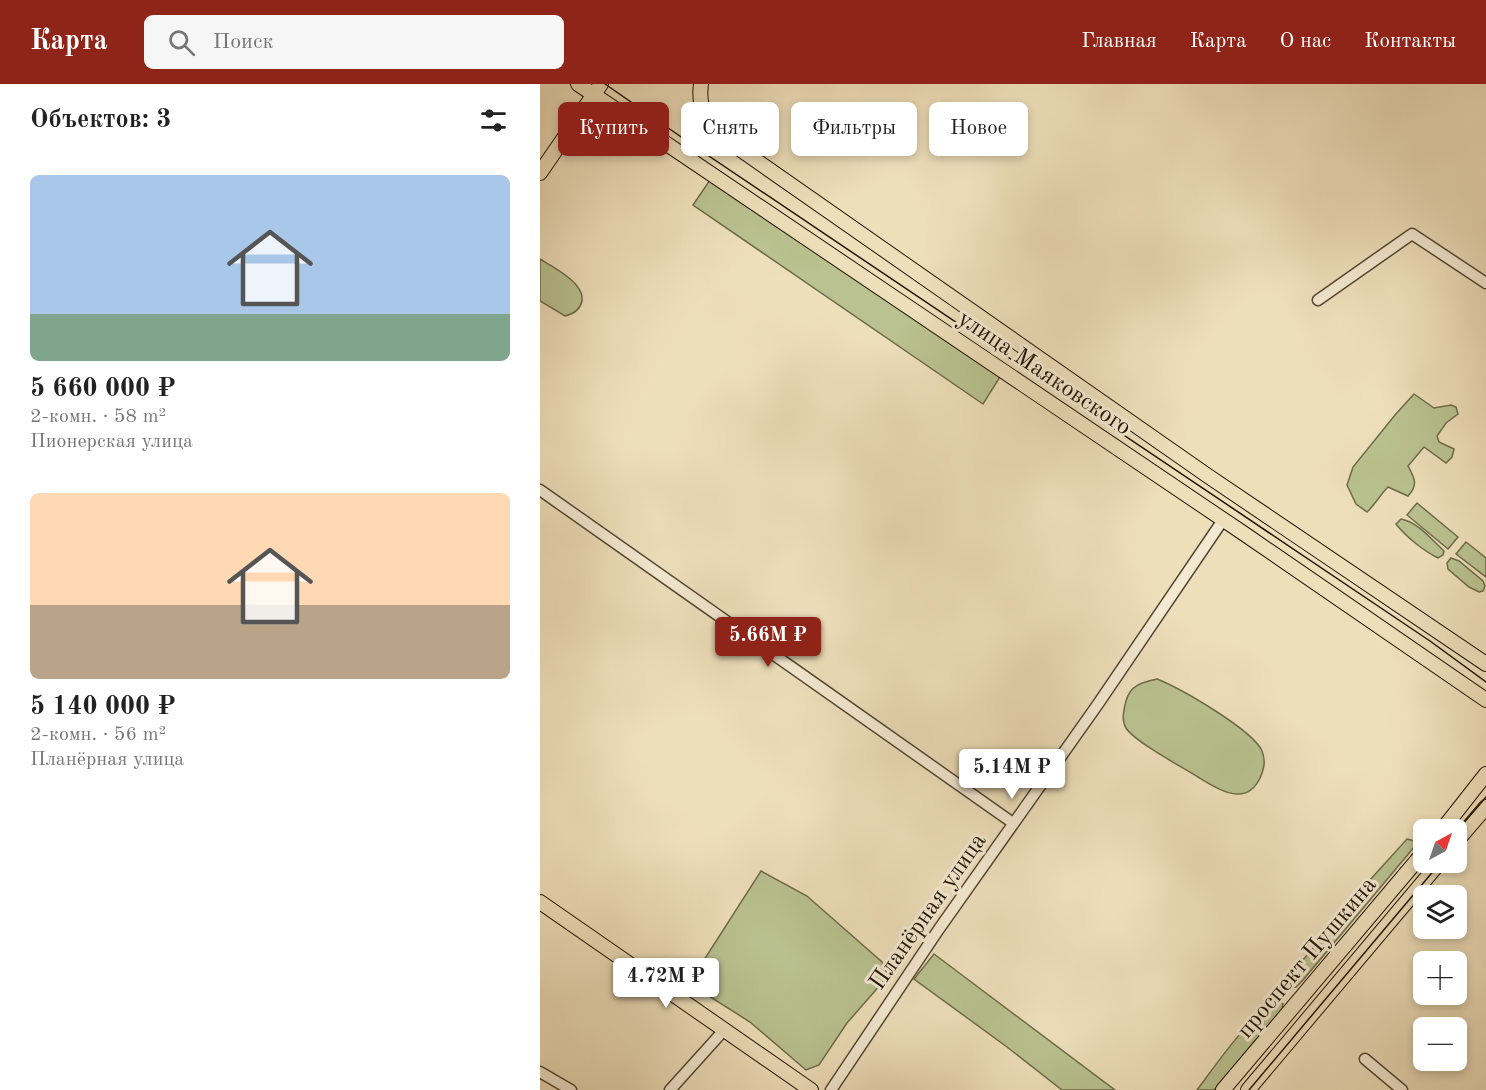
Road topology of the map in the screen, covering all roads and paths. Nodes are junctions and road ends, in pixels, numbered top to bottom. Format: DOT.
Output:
graph roads {
  1 [pos="579,84"];
  2 [pos="701,84"];
  3 [pos="598,90"];
  4 [pos="540,173"];
  5 [pos="1486,283"];
  6 [pos="1318,300"];
  7 [pos="540,490"];
  8 [pos="1223,520"];
  9 [pos="1486,664"];
  10 [pos="1486,700"];
  11 [pos="1486,774"];
  12 [pos="1486,807"];
  13 [pos="1451,819"];
  14 [pos="1013,823"];
  15 [pos="1467,829"];
  16 [pos="1413,865"];
  17 [pos="1431,873"];
  18 [pos="540,902"];
  19 [pos="725,1029"];
  20 [pos="1365,1059"];
  21 [pos="540,1072"];
  22 [pos="571,1090"];
  23 [pos="670,1090"];
  24 [pos="811,1090"];
  25 [pos="831,1090"];
  26 [pos="1223,1090"];
  27 [pos="1248,1090"];
  28 [pos="1402,1090"];
  1 -- 3 [label="main road, улица Маяковского"];
  2 -- 9 [label="main road, улица Маяковского"];
  3 -- 4 [label="main road"];
  3 -- 8 [label="main road, улица Маяковского"];
  5 -- 6 [label="street"];
  7 -- 14 [label="street"];
  8 -- 10 [label="main road, улица Маяковского"];
  8 -- 14 [label="street, Планёрная улица"];
  11 -- 13 [label="main road"];
  12 -- 15 [label="main road"];
  14 -- 25 [label="street, Планёрная улица"];
  16 -- 26 [label="main road, проспект Пушкина"];
  17 -- 27 [label="main road, проспект Пушкина"];
  18 -- 19 [label="main road"];
  19 -- 23 [label="street"];
  19 -- 24 [label="main road"];
  20 -- 28 [label="street"];
  21 -- 22 [label="street"];
}
